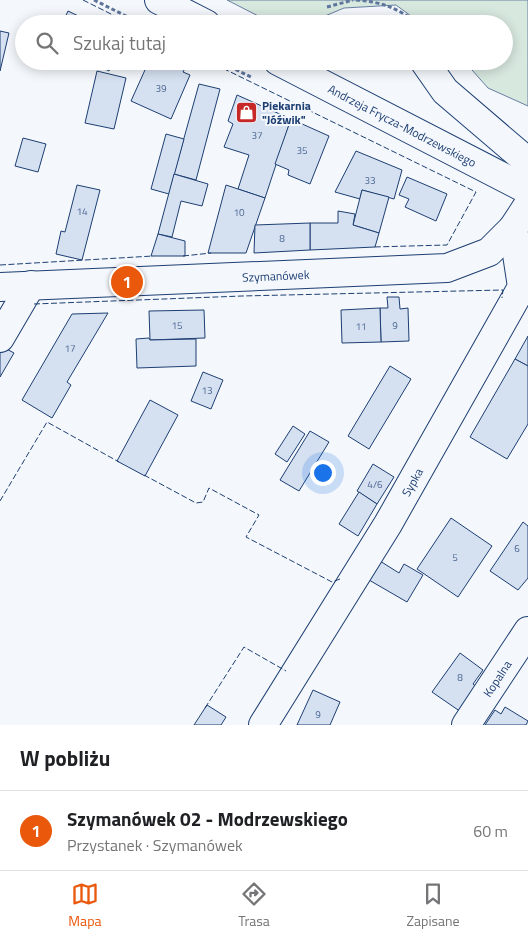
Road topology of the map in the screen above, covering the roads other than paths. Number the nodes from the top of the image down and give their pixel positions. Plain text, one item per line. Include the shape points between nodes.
1 (159, 0) edge
2 (188, 15) edge
3 (302, 70) edge
4 (430, 70) edge
5 (528, 162) edge
6 (528, 190) edge
7 (528, 205) edge
8 (513, 228) junction
9 (31, 285) junction
10 (0, 287) edge
11 (0, 338) edge
12 (528, 631) edge
13 (263, 725) edge
14 (466, 725) edge

1 - 2 street
3 - 6 street, Andrzeja Frycza-Modrzewskiego
4 - 5 street via 445,91
7 - 8 street, Szymanówek
8 - 9 street, Szymanówek via 489,252 447,268
8 - 13 street, Sypka via 522,288 388,524
9 - 10 street, Szymanówek
9 - 11 street
12 - 14 street, Kopalna

